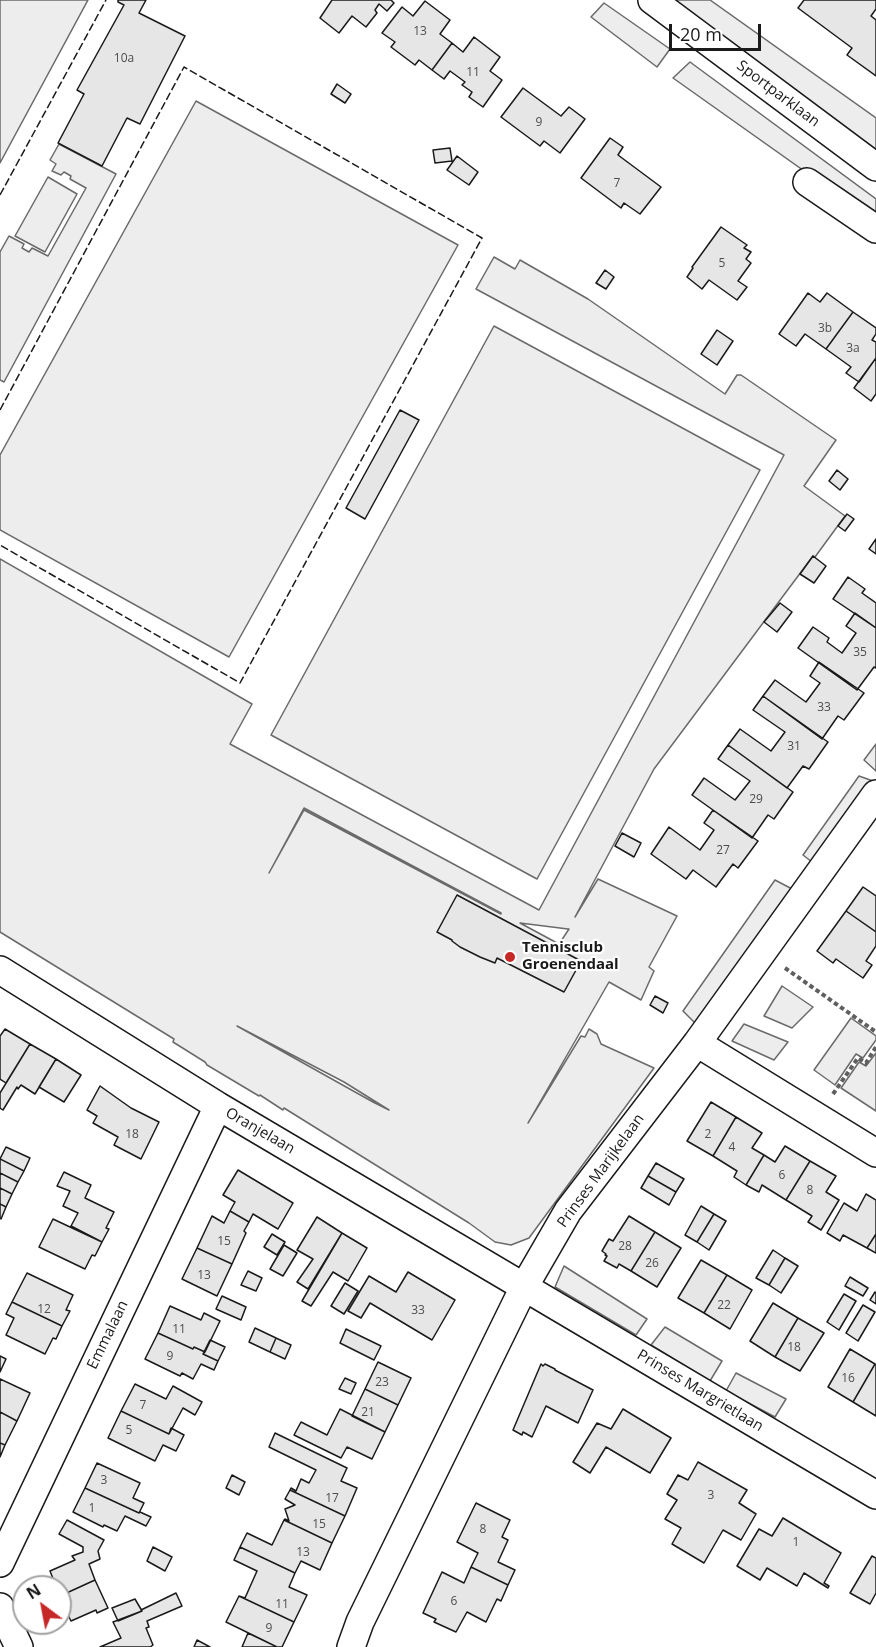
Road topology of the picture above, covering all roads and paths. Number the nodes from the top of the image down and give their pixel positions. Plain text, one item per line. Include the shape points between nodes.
1 (652, 0) edge
2 (876, 167) edge
3 (807, 182) dead end
4 (876, 230) edge
5 (876, 794) edge
6 (762, 952) junction
7 (0, 970) edge
8 (876, 1032) edge
9 (696, 1043) junction
10 (876, 1047) edge
11 (218, 1106) junction
12 (817, 1117) junction
13 (876, 1153) edge
14 (524, 1287) junction
15 (876, 1495) edge
16 (0, 1563) edge
17 (0, 1607) edge
18 (19, 1647) edge
19 (351, 1647) edge

1 - 2 street, Sportparklaan
3 - 4 street
5 - 6 street, Prinses Marijkelaan
6 - 8 path
6 - 9 street, Prinses Marijkelaan
7 - 11 street, Oranjelaan
9 - 12 street
9 - 14 street, Prinses Marijkelaan via 568,1211
10 - 12 path via 866,1063 858,1058
11 - 14 street, Oranjelaan
11 - 16 street, Emmalaan
12 - 13 street
14 - 15 street, Prinses Margrietlaan
14 - 19 street, Prinses Marijkelaan
17 - 18 street

